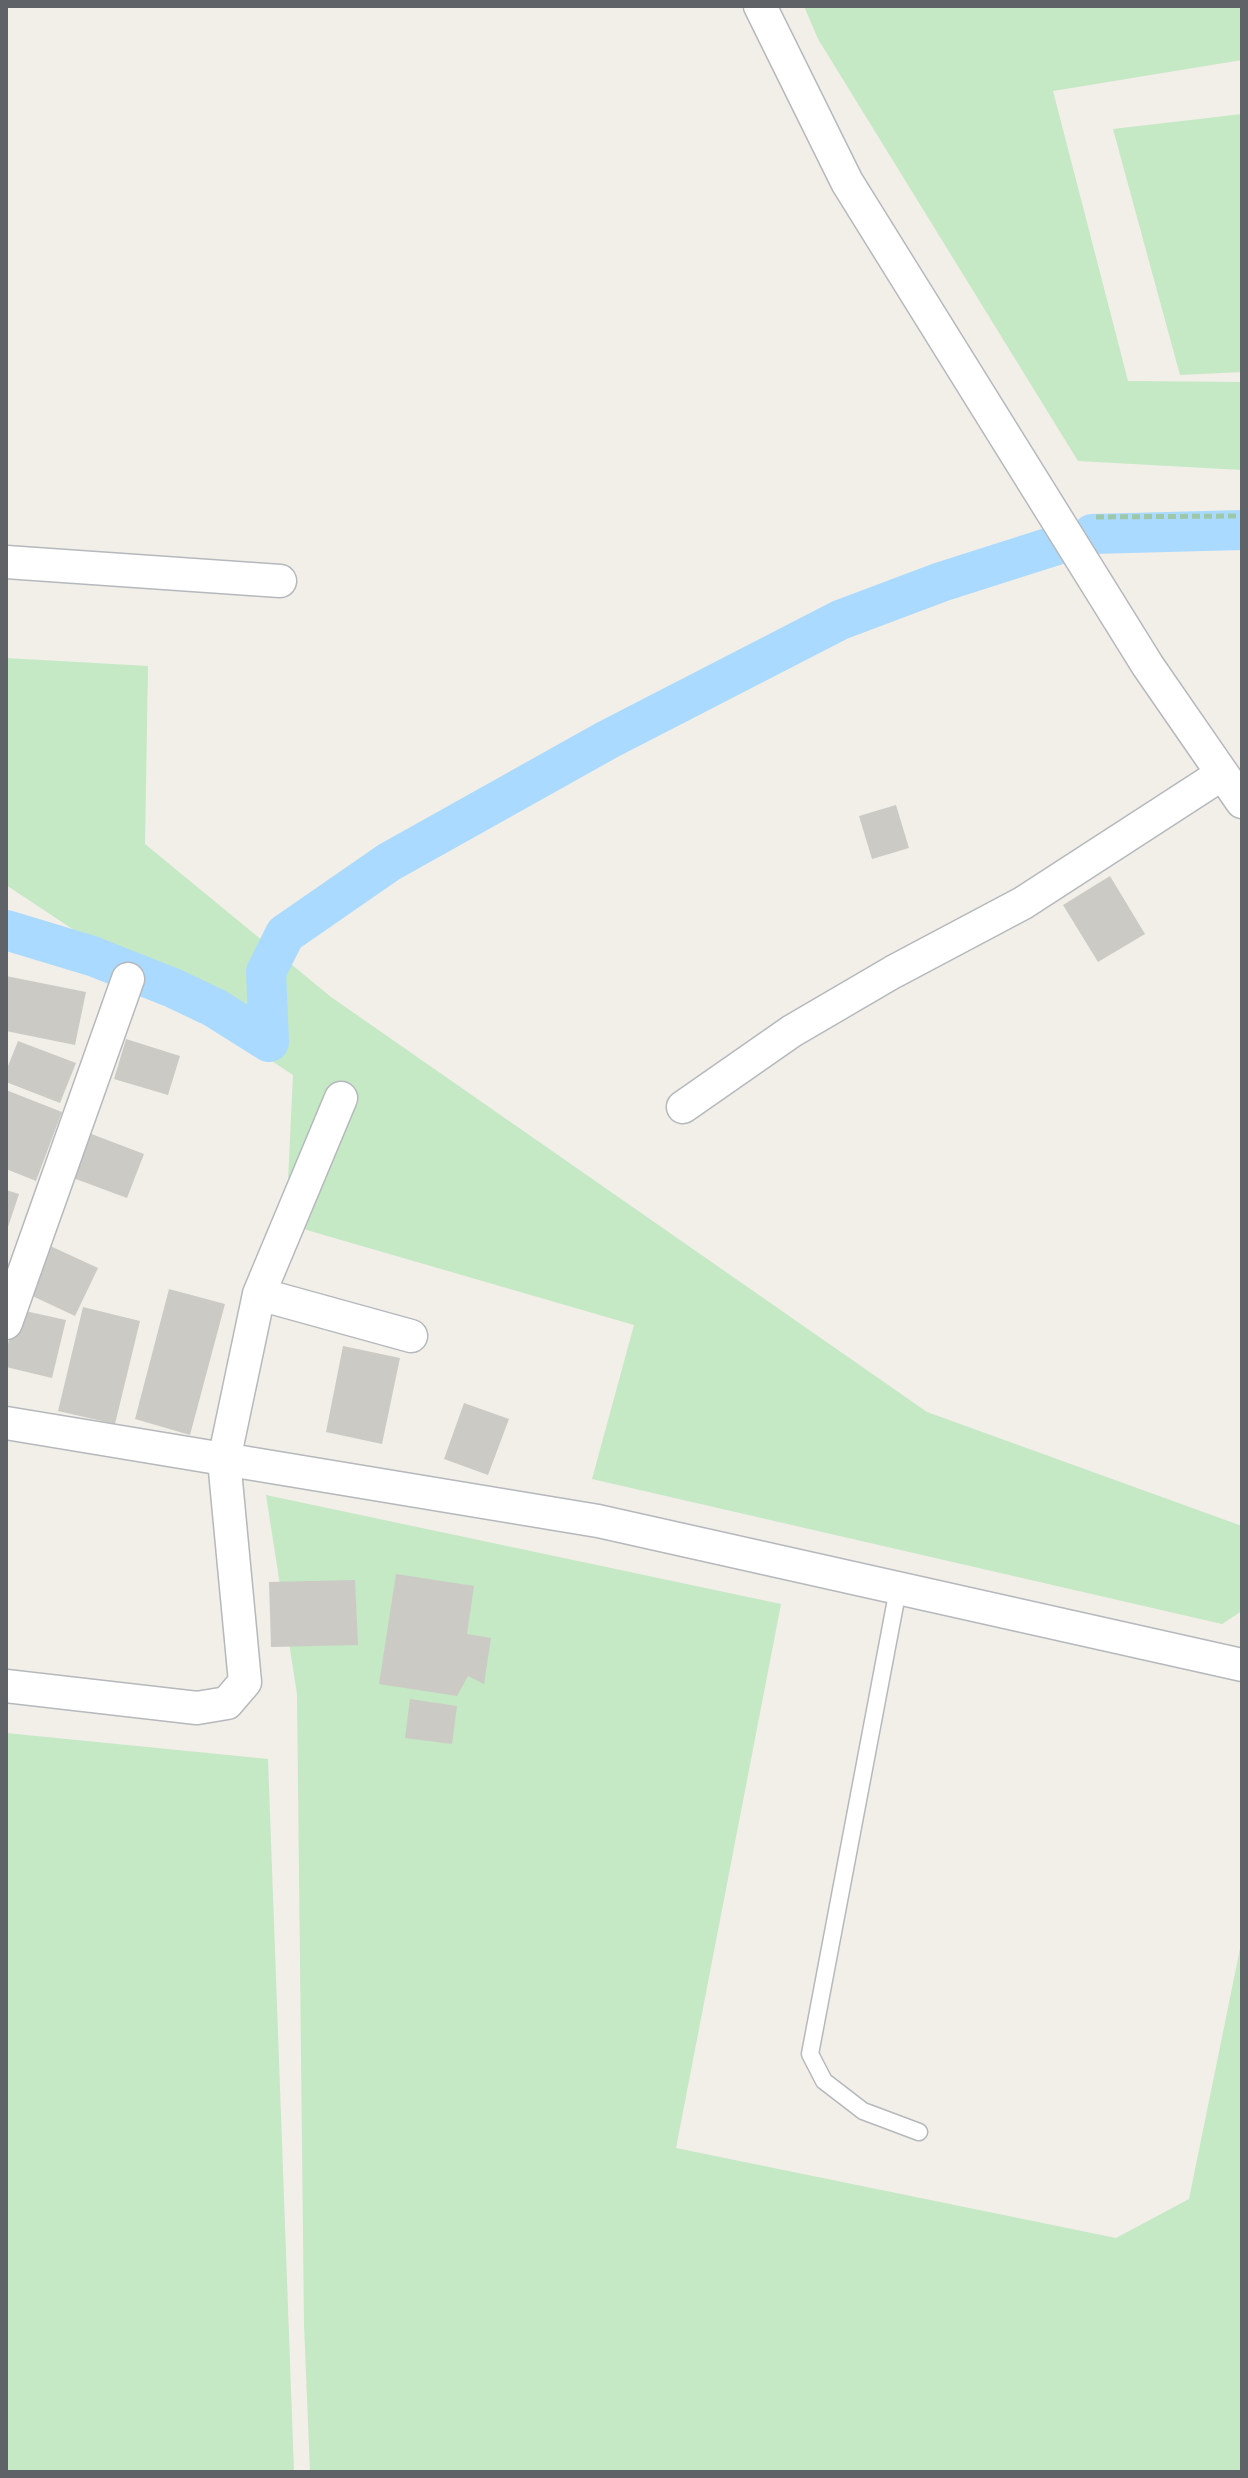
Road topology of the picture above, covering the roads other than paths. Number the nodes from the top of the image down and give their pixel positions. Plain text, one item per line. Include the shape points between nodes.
1 (760, 6) edge
2 (6, 562) edge
3 (280, 581) dead end
4 (1222, 774) junction
5 (1242, 802) edge
6 (128, 979) dead end
7 (341, 1098) dead end
8 (683, 1107) dead end
9 (259, 1294) junction
10 (6, 1323) edge
11 (411, 1336) dead end
12 (6, 1423) edge
13 (224, 1460) junction
14 (898, 1589) junction
15 (1242, 1665) edge
16 (6, 1686) edge
17 (919, 2132) dead end

1 - 4 street via 847,182 1148,666
2 - 3 street
4 - 5 street
4 - 8 street via 1023,903 792,1031
6 - 10 street
7 - 9 street
9 - 11 street
9 - 13 street
12 - 13 street
13 - 14 street via 598,1521
13 - 16 street via 245,1682 227,1703 197,1708
14 - 15 street
14 - 17 lane via 810,2054 824,2081 863,2111

